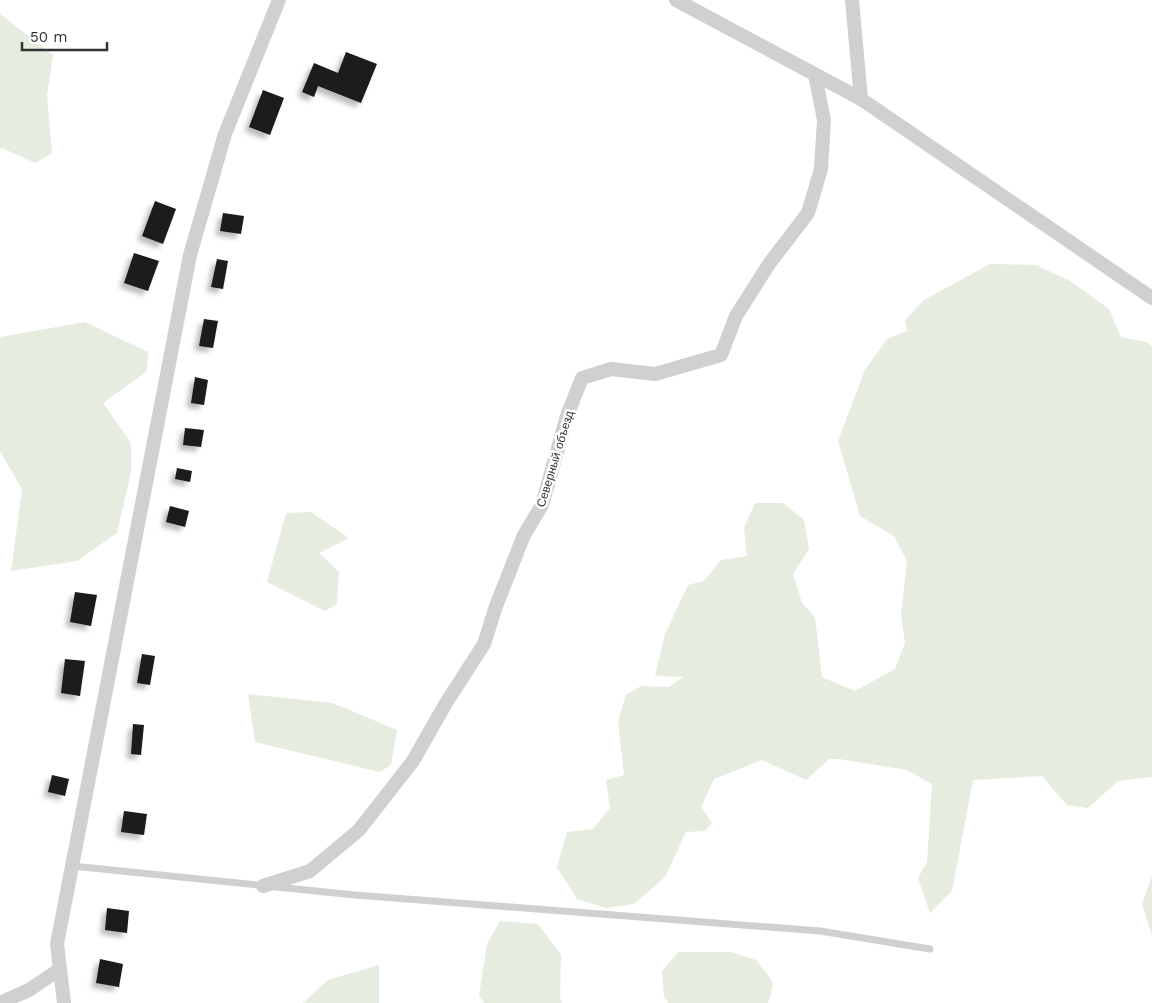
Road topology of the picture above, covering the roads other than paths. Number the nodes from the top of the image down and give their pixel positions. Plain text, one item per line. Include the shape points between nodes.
1 (279, 0) edge
2 (676, 0) edge
3 (852, 0) edge
4 (815, 75) junction
5 (862, 99) junction
6 (1152, 298) edge
7 (72, 866) junction
8 (264, 886) junction
9 (930, 949) dead end
10 (60, 969) junction
11 (0, 1003) edge
12 (64, 1003) edge

1 - 7 street via 224,134 190,255
2 - 4 street
3 - 5 street
4 - 5 street
4 - 8 street, Северный объезд via 824,120 821,169 808,213 769,264 736,316 721,355 655,374 611,370 582,378 567,416 542,505 524,535 484,644 414,761 359,830 310,871
5 - 6 street
7 - 8 lane
7 - 10 street via 57,944
8 - 9 lane via 820,930
10 - 11 street via 29,990
10 - 12 street

